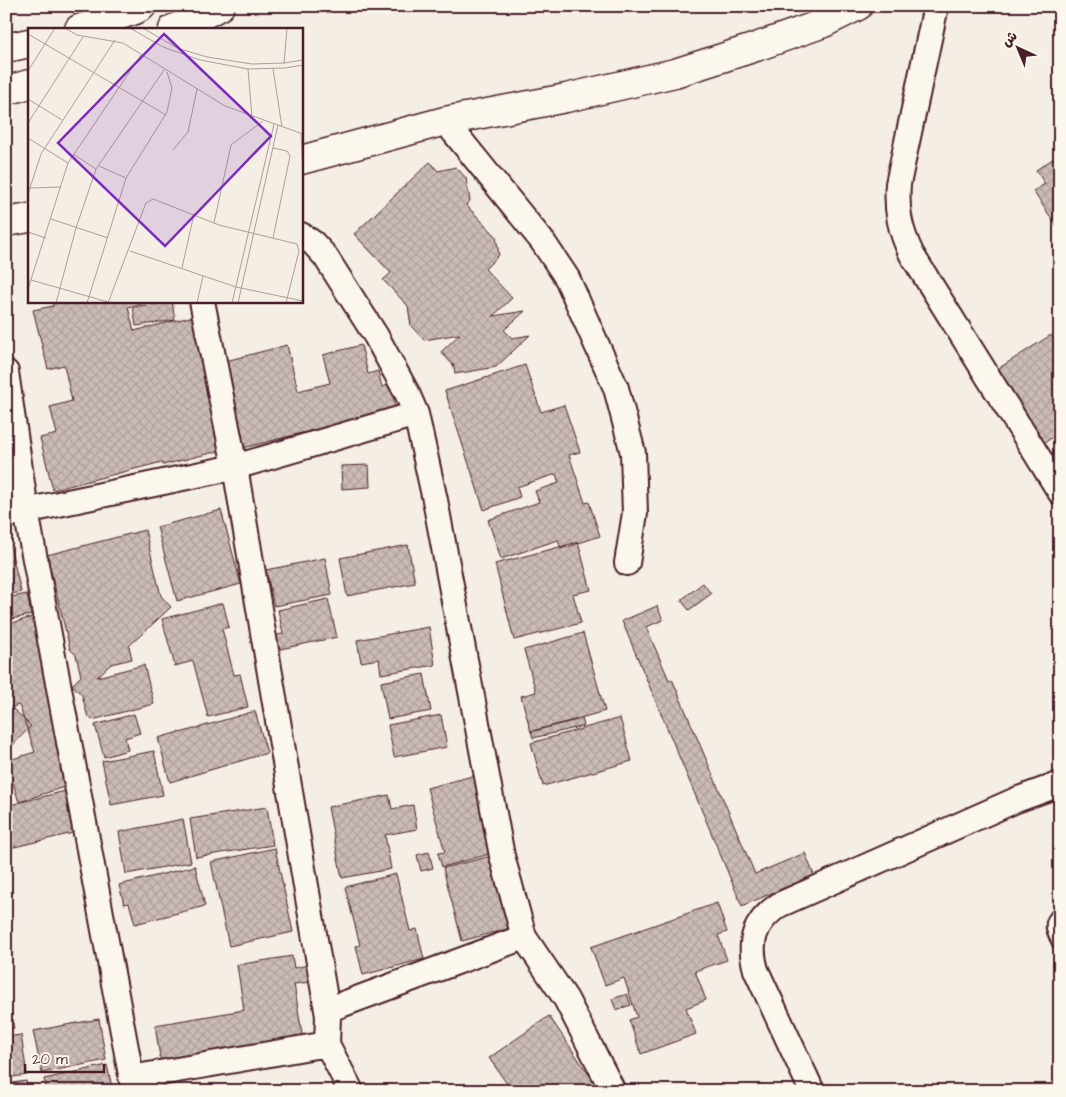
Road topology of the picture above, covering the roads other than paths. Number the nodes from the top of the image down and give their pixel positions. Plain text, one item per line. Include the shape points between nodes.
1 (142, 6) edge
2 (220, 6) edge
3 (858, 6) edge
4 (936, 6) edge
5 (82, 28) edge
6 (175, 28) edge
7 (28, 43) edge
8 (6, 48) edge
9 (28, 84) edge
10 (6, 91) edge
11 (445, 121) junction
12 (302, 160) edge
13 (28, 218) edge
14 (6, 222) edge
15 (302, 235) edge
16 (202, 302) edge
17 (6, 372) edge
18 (416, 414) junction
19 (235, 467) junction
20 (1060, 492) edge
21 (16, 513) edge
22 (627, 563) dead end
23 (1059, 786) edge
24 (1060, 913) edge
25 (524, 937) junction
26 (1060, 945) edge
27 (327, 1010) junction
28 (327, 1044) junction
29 (133, 1085) edge
30 (351, 1091) edge
31 (613, 1091) edge
32 (812, 1091) edge

1 - 5 street
2 - 6 street
3 - 11 street via 824,23 676,73
4 - 20 street via 898,184 900,228 912,255
7 - 8 street
9 - 10 street
11 - 12 street
11 - 22 street via 543,242 567,278 616,388 632,453 635,513
13 - 14 street
15 - 18 street via 325,256 371,328
16 - 19 street
17 - 21 street
18 - 19 street
18 - 25 street via 502,856
19 - 21 street
19 - 27 street
21 - 29 street
23 - 32 street via 1016,800 778,905 761,921 752,944 752,958
24 - 26 lane via 1052,925
25 - 27 street
25 - 31 street via 566,999
27 - 28 street
28 - 29 street
28 - 30 street

